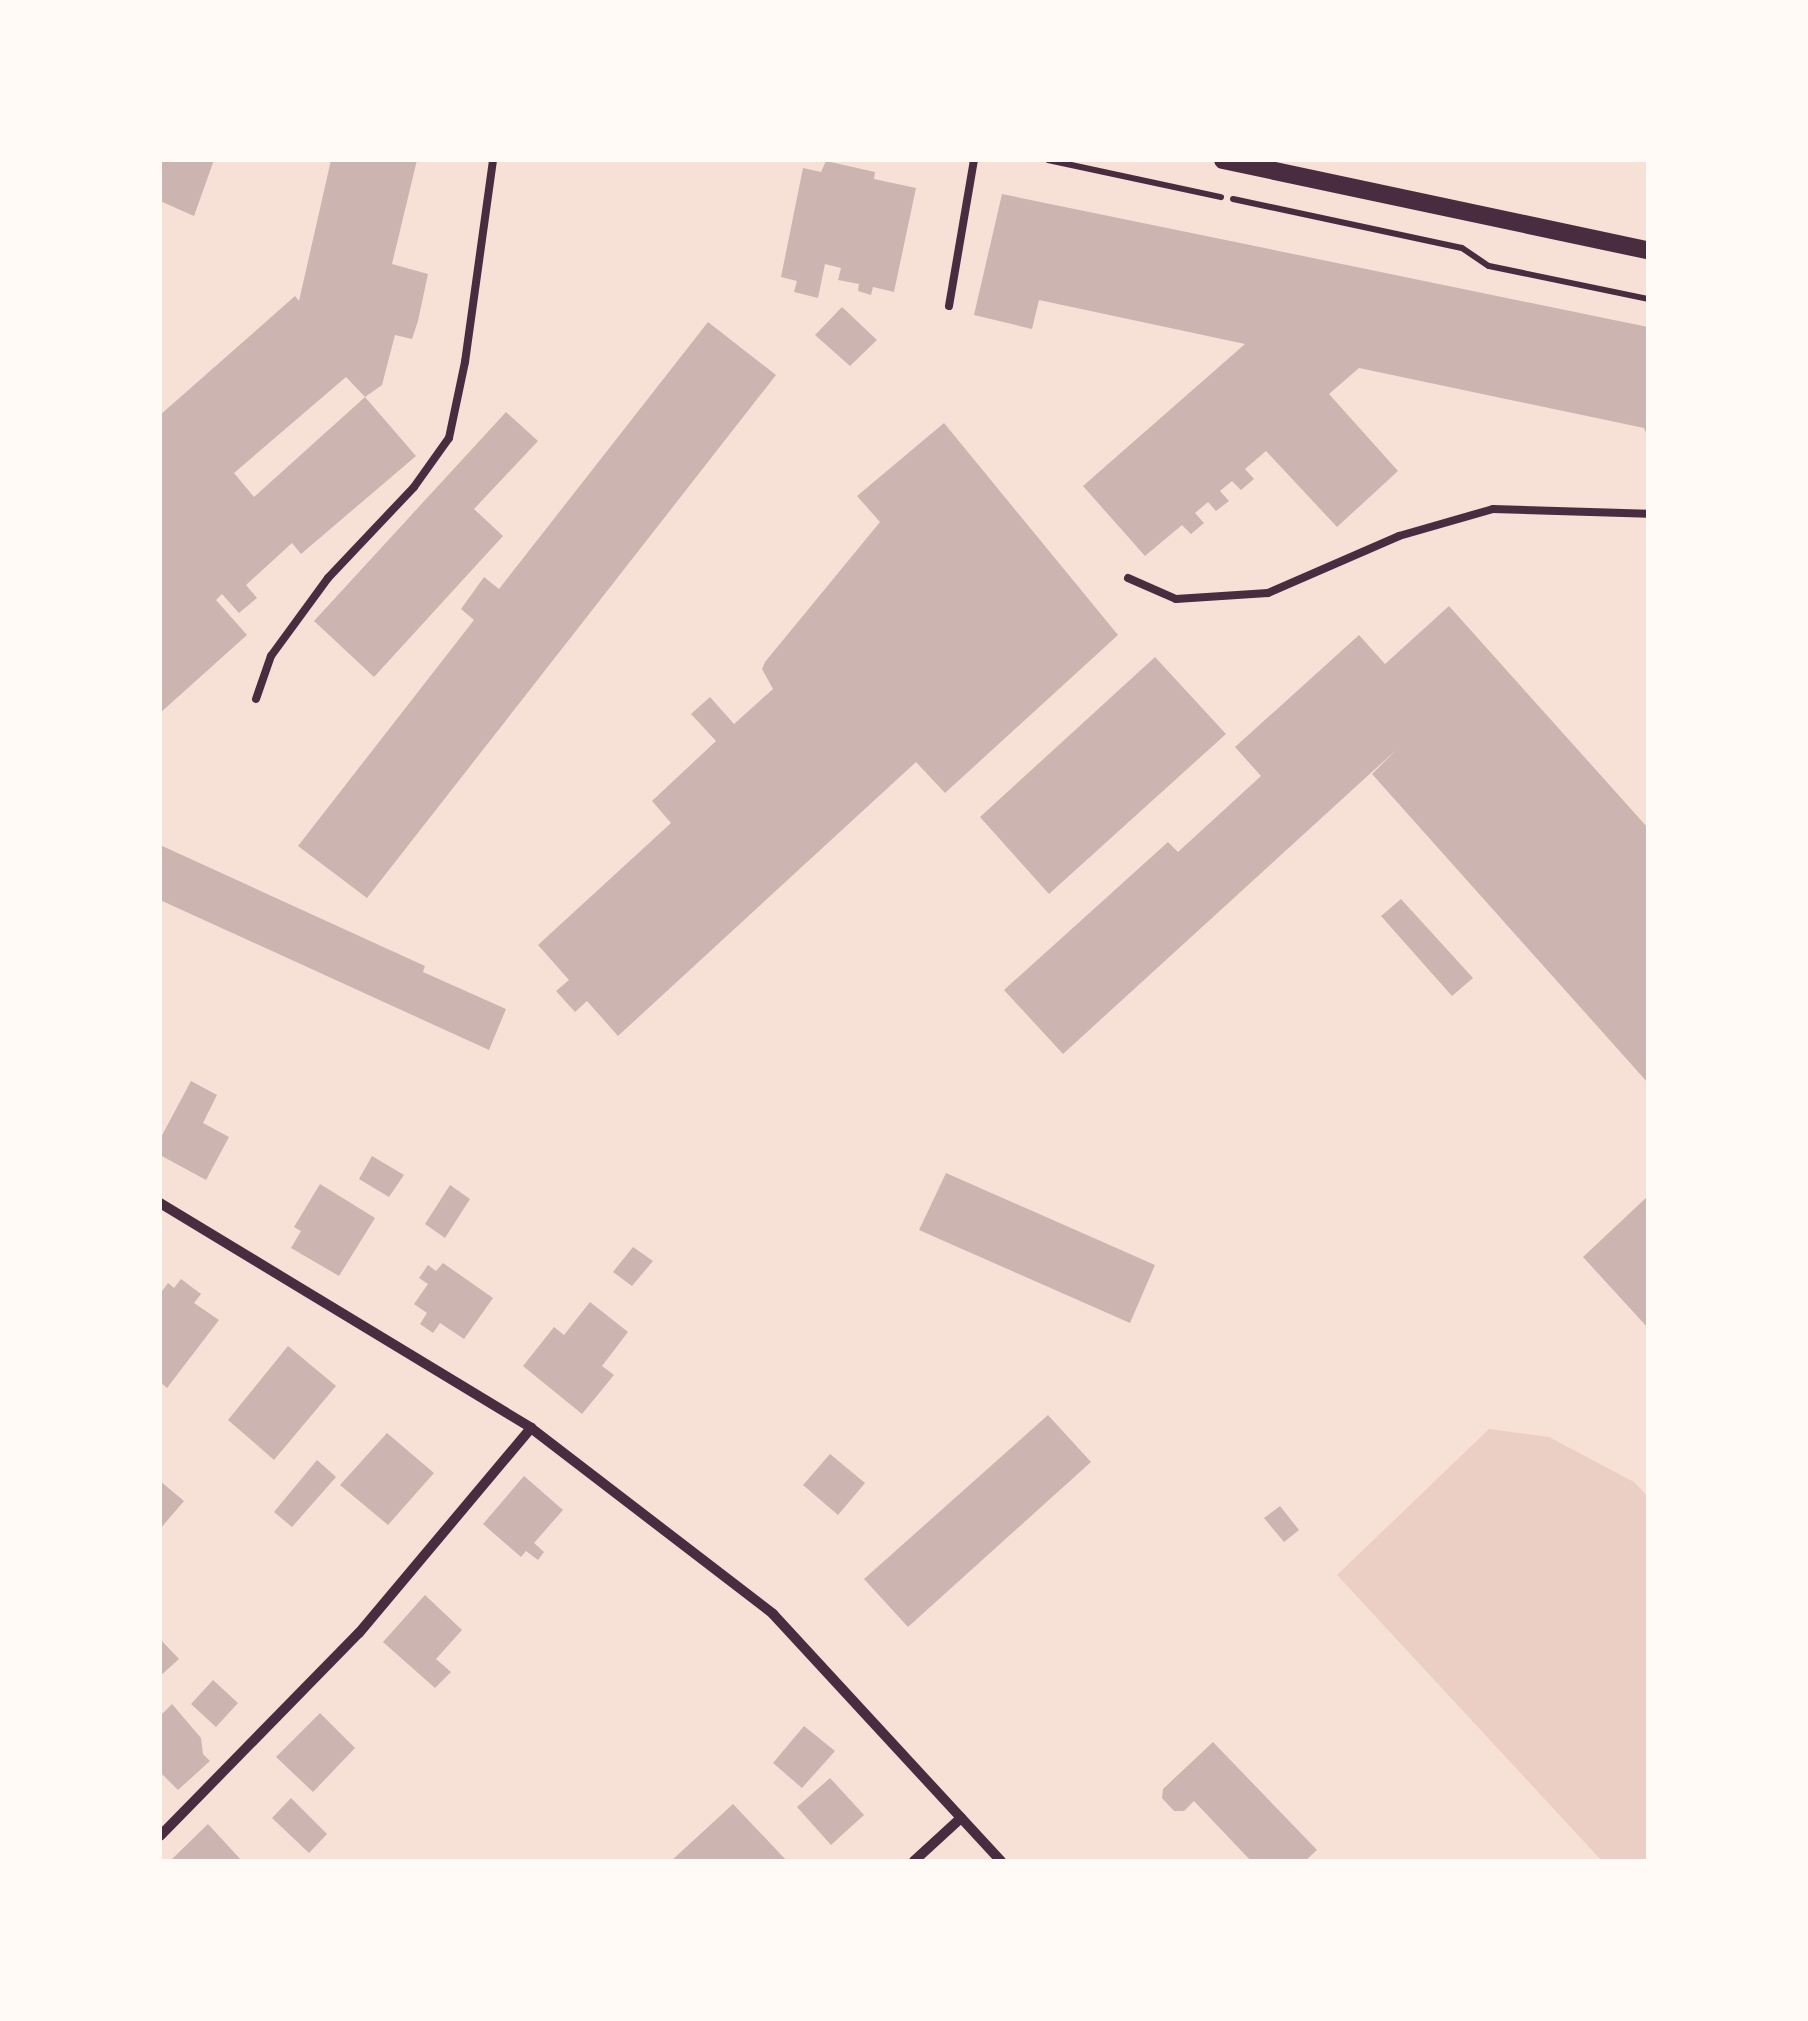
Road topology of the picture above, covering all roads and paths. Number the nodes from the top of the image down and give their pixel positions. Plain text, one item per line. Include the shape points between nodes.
1 (493, 160) edge
2 (974, 160) edge
3 (1048, 160) edge
4 (1222, 160) edge
5 (1648, 250) edge
6 (1648, 299) edge
7 (949, 306) dead end
8 (1648, 514) edge
9 (1128, 578) dead end
10 (256, 699) dead end
11 (160, 1203) edge
12 (531, 1428) junction
13 (961, 1818) junction
14 (160, 1836) edge
15 (914, 1861) edge
16 (1001, 1861) edge

1 - 10 lane via 450,438 414,487 328,578 271,656
2 - 7 lane
3 - 6 path via 1462,248 1489,266
4 - 5 street
8 - 9 lane via 1494,509 1398,536 1268,593 1176,599
11 - 12 street
12 - 13 street via 774,1614
12 - 14 street via 358,1633
13 - 15 street
13 - 16 street

